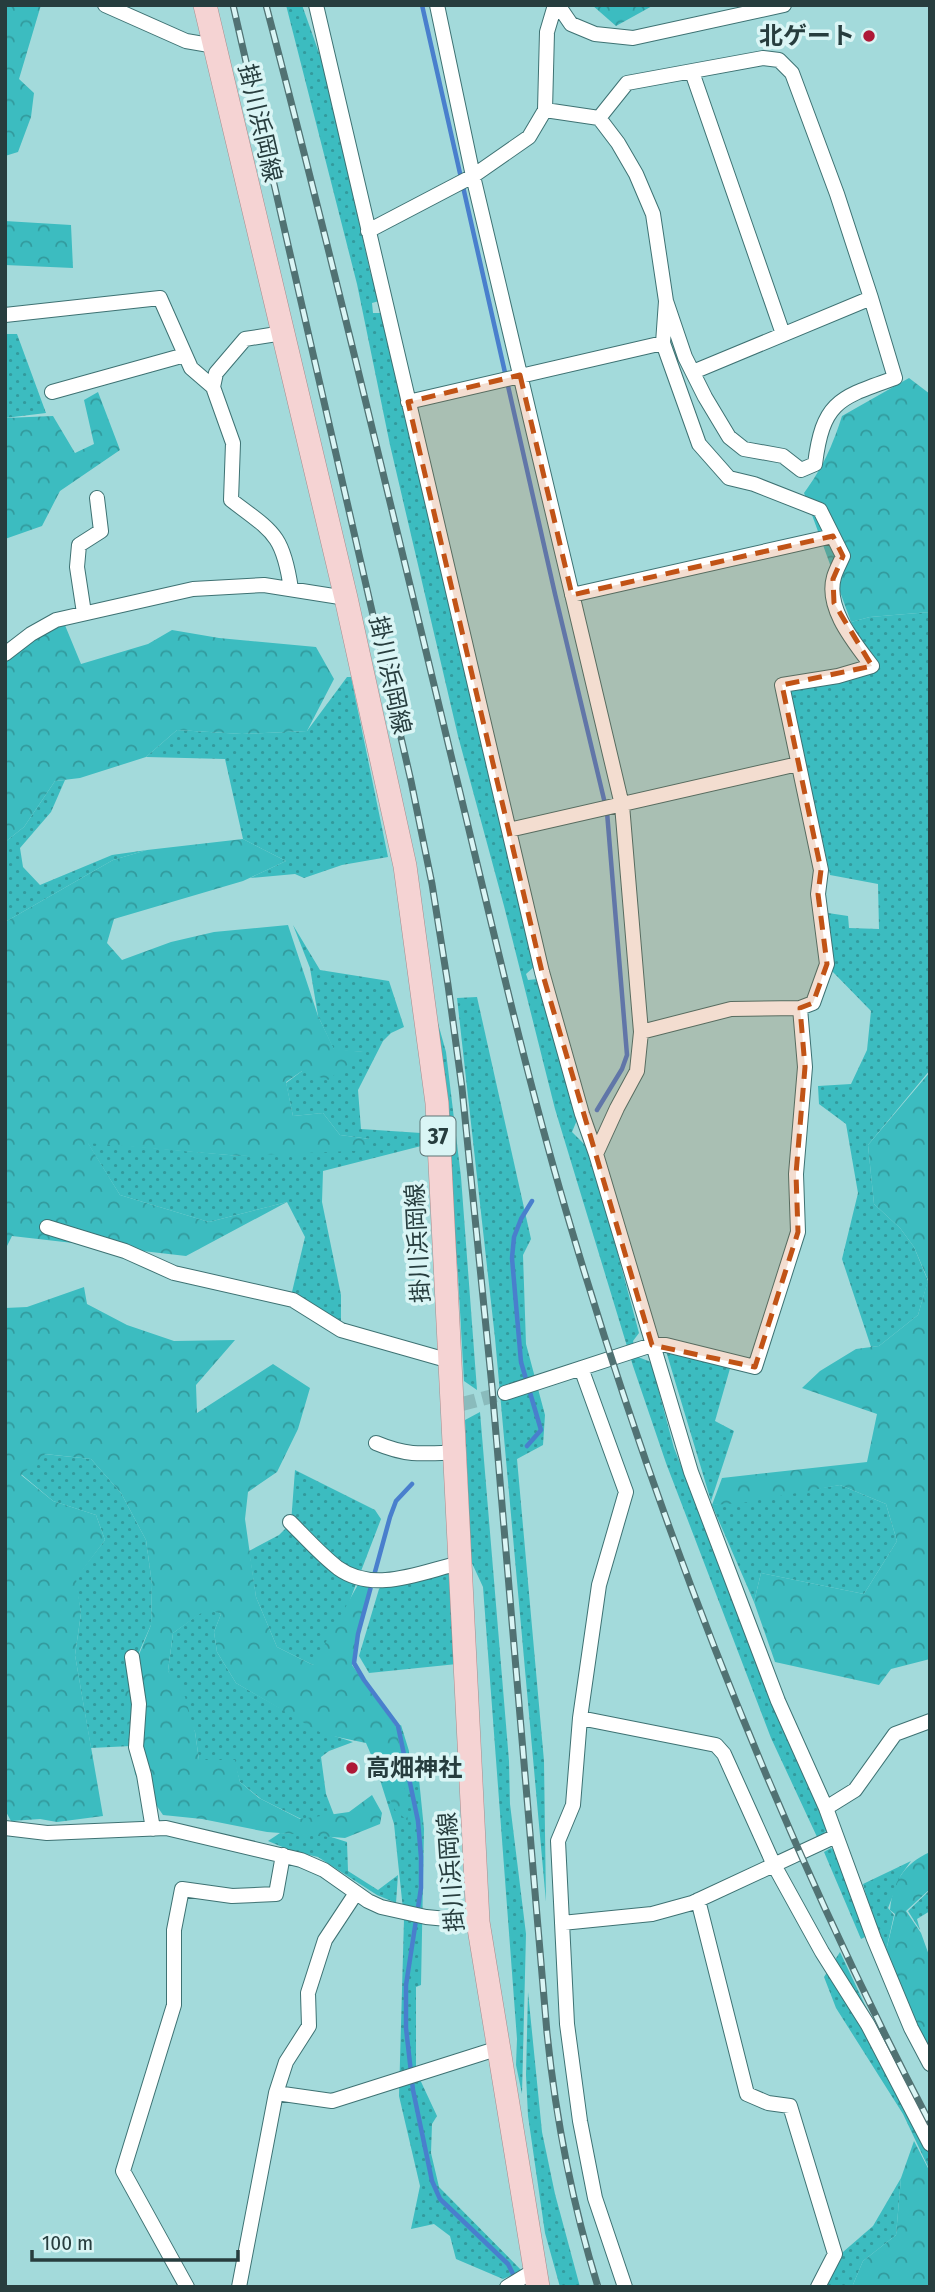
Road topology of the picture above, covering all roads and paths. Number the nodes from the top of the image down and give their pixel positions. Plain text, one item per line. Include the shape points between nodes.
1 (105, 5) edge
2 (205, 5) edge
3 (316, 5) edge
4 (437, 5) edge
5 (556, 5) edge
6 (784, 5) edge
7 (215, 46) junction
8 (692, 72) junction
9 (545, 110) junction
10 (599, 118) junction
11 (473, 176) junction
12 (368, 231) junction
13 (871, 298) junction
14 (666, 301) junction
15 (5, 315) edge
16 (283, 333) junction
17 (783, 334) junction
18 (663, 342) junction
19 (185, 355) junction
20 (693, 372) junction
21 (520, 375) junction
22 (213, 387) junction
23 (52, 392) dead end
24 (408, 401) junction
25 (97, 498) dead end
26 (833, 536) junction
27 (291, 589) junction
28 (572, 595) junction
29 (346, 598) junction
30 (84, 614) junction
31 (5, 654) edge
32 (798, 764) junction
33 (622, 805) junction
34 (509, 830) junction
35 (800, 1009) junction
36 (640, 1032) junction
37 (593, 1147) junction
38 (47, 1227) dead end
39 (652, 1345) junction
40 (450, 1361) junction
41 (581, 1368) junction
42 (512, 1391) tunnel mouth
43 (376, 1443) dead end
44 (455, 1452) junction
45 (290, 1522) dead end
46 (460, 1563) junction
47 (132, 1657) dead end
48 (580, 1718) junction
49 (930, 1721) edge
50 (826, 1808) junction
51 (5, 1828) edge
52 (153, 1829) junction
53 (836, 1836) junction
54 (283, 1855) junction
55 (774, 1865) junction
56 (356, 1893) junction
57 (698, 1900) junction
58 (478, 1922) junction
59 (562, 1923) junction
60 (499, 2048) junction
61 (930, 2064) edge
62 (276, 2093) junction
63 (930, 2144) edge
64 (533, 2277) edge
65 (509, 2286) edge
66 (187, 2287) edge
67 (239, 2287) edge
68 (625, 2287) edge
69 (818, 2287) edge

1 - 7 street via 186,41
2 - 7 main road, 掛川浜岡線 / 37
3 - 12 street
4 - 11 street
5 - 6 street via 571,24 595,34 633,38
5 - 9 street via 547,32
7 - 16 main road, 掛川浜岡線 / 37
8 - 10 street via 627,83
8 - 13 street via 763,58 779,60 792,73
8 - 17 street
9 - 10 street
9 - 11 street via 529,137
10 - 14 street via 636,174 653,214
11 - 12 street
11 - 21 street
12 - 24 street
13 - 17 street
13 - 20 street via 895,378 851,394 830,410 814,464 801,470 783,456 744,449 729,437
14 - 18 street
14 - 20 street
15 - 19 street via 160,299
16 - 22 street via 245,339 216,373
16 - 29 main road, 掛川浜岡線 / 37
17 - 20 street
18 - 21 street
18 - 26 street via 699,444 729,478 820,510
19 - 22 street via 191,368
19 - 23 street
21 - 24 street
21 - 28 street
22 - 27 street via 233,443 231,500 273,532 286,557
24 - 34 street
25 - 30 street via 101,531 79,545 77,567
26 - 28 street
26 - 32 street via 843,556 833,579 834,603 850,637 872,666 782,684
27 - 29 street
27 - 30 street via 264,585 193,589
28 - 33 street
29 - 40 main road, 掛川浜岡線 / 37 via 405,866 437,1103
30 - 31 street via 56,620
32 - 33 street
32 - 35 street via 821,870 818,894 827,964 813,1003
33 - 34 street
33 - 36 street
34 - 37 street via 542,972
35 - 36 street via 731,1009
35 - 39 street via 805,1066 796,1174 799,1232 755,1367
36 - 37 street via 637,1071
37 - 39 street
38 - 40 street via 125,1251 174,1273 293,1300 341,1330
39 - 41 street
39 - 50 street via 691,1472 778,1701
40 - 44 main road, 掛川浜岡線 / 37 via 457,1406
41 - 42 street
41 - 48 street via 626,1492 598,1586
43 - 44 street via 415,1454
44 - 46 main road, 掛川浜岡線 / 37
45 - 46 street via 355,1577 373,1580
46 - 58 main road, 掛川浜岡線 / 37
47 - 52 street via 139,1704 136,1747
48 - 55 street via 716,1745
48 - 59 street via 573,1805 558,1841
49 - 50 street via 895,1734 855,1790
50 - 53 street
51 - 52 street via 47,1833
52 - 54 street via 166,1828
53 - 55 street
53 - 61 street via 874,1940
54 - 56 street via 324,1870
54 - 66 street via 276,1894 232,1896 182,1889 174,1930 174,2005 123,2171
55 - 57 street
55 - 63 street via 868,2025
56 - 58 street via 381,1907
56 - 62 street via 325,1940 308,1993 309,2026 286,2062
57 - 59 street via 652,1914
57 - 69 street via 747,2094 790,2106 835,2254
58 - 60 main road, 掛川浜岡線 / 37
59 - 68 street via 567,2024 580,2121 595,2198
60 - 62 street via 332,2101
60 - 64 main road, 掛川浜岡線 / 37
62 - 67 street
64 - 65 street

